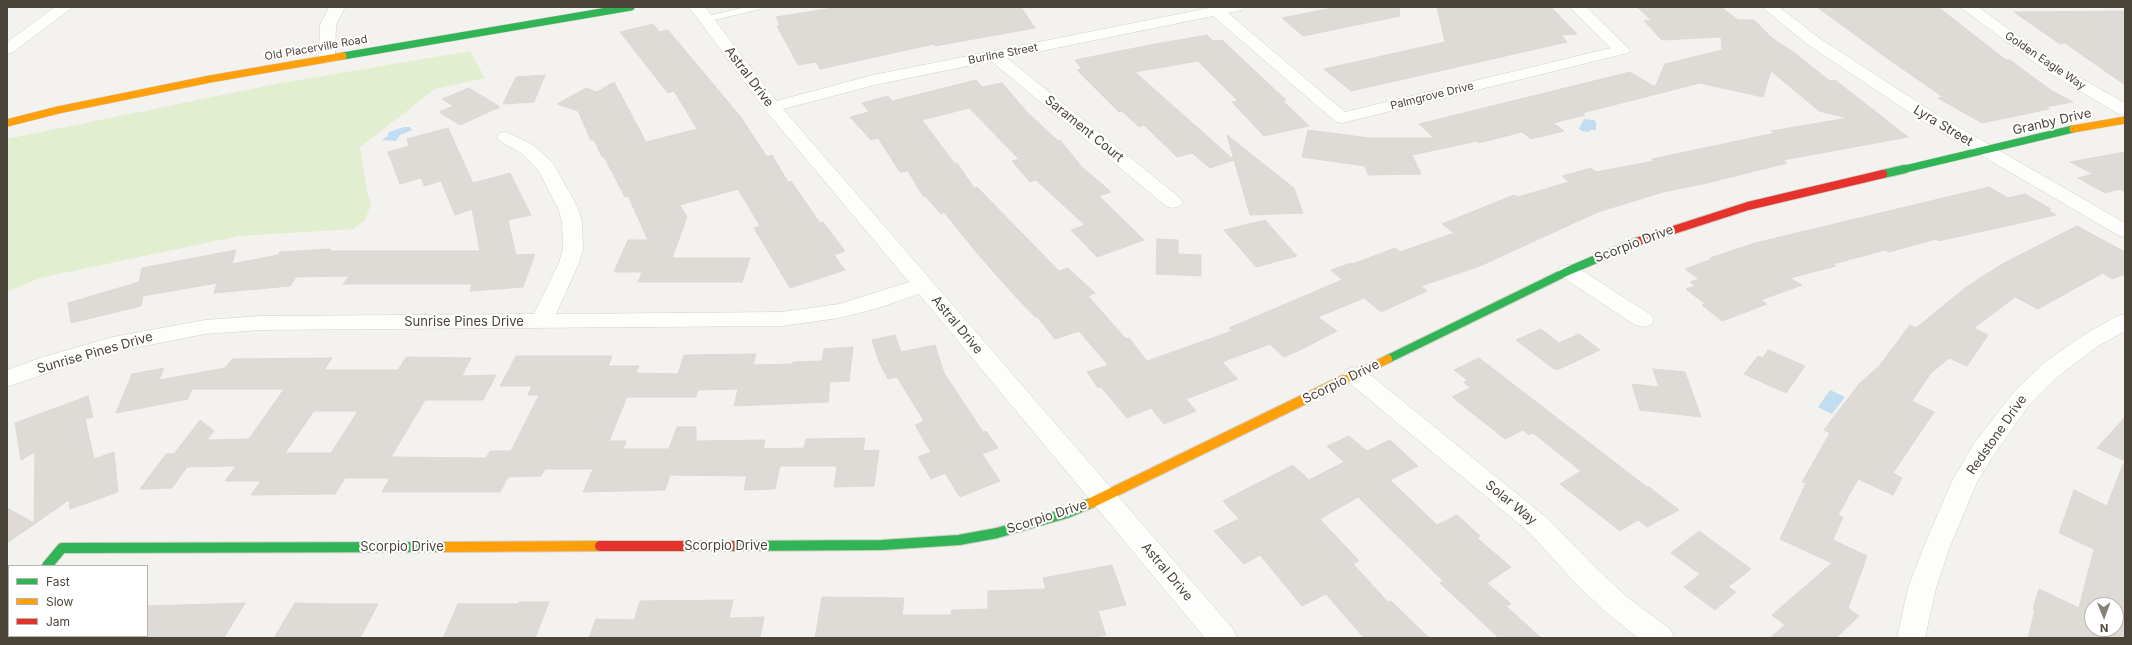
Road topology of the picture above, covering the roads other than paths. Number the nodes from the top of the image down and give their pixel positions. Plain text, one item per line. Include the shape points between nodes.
1 (65, 7) edge
2 (337, 7) edge
3 (631, 7) edge
4 (758, 7) edge
5 (1237, 7) edge
6 (1577, 7) edge
7 (1770, 7) edge
8 (1968, 7) edge
9 (1216, 11) junction
10 (702, 13) edge
11 (7, 48) edge
12 (995, 56) junction
13 (327, 58) junction
14 (772, 108) junction
15 (2125, 110) edge
16 (2125, 120) edge
17 (7, 123) edge
18 (506, 137) dead end
19 (1985, 151) junction
20 (1173, 202) dead end
21 (2125, 231) edge
22 (1568, 271) junction
23 (923, 285) junction
24 (1643, 320) dead end
25 (2125, 321) edge
26 (541, 322) junction
27 (1355, 375) junction
28 (7, 379) edge
29 (1104, 498) junction
30 (48, 565) edge
31 (1223, 638) edge
32 (1660, 638) edge
33 (1911, 638) edge

1 - 11 street
2 - 13 street via 328,25
3 - 13 street, Old Placerville Road
4 - 10 lane
5 - 9 street, Burline Street
6 - 9 street, Palmgrove Drive via 1622,50 1342,118
7 - 19 street, Lyra Street via 1875,83
8 - 15 street, Golden Eagle Way via 2055,70
9 - 12 street, Burline Street
10 - 14 street, Astral Drive
12 - 14 street, Burline Street via 851,85
12 - 20 street, Sarament Court
13 - 17 street, Old Placerville Road via 58,110
14 - 23 street, Astral Drive
16 - 19 street, Granby Drive via 2073,129
18 - 26 street via 527,149 546,167 568,208 572,222 573,249 569,264
19 - 21 street, Lyra Street
19 - 22 street, Scorpio Drive via 1717,214 1627,245
22 - 24 street
22 - 27 street, Scorpio Drive
23 - 26 street, Sunrise Pines Drive via 839,311 781,319
23 - 29 street, Astral Drive
25 - 33 street, Redstone Drive via 2090,341 2053,368 2020,399 1982,452 1965,481 1936,549 1922,588
26 - 28 street, Sunrise Pines Drive via 261,323 205,328 113,345
27 - 29 street, Scorpio Drive
27 - 32 street, Solar Way via 1539,526 1617,605
29 - 30 street, Scorpio Drive via 1067,513 997,533 921,544 62,548
29 - 31 street, Astral Drive

